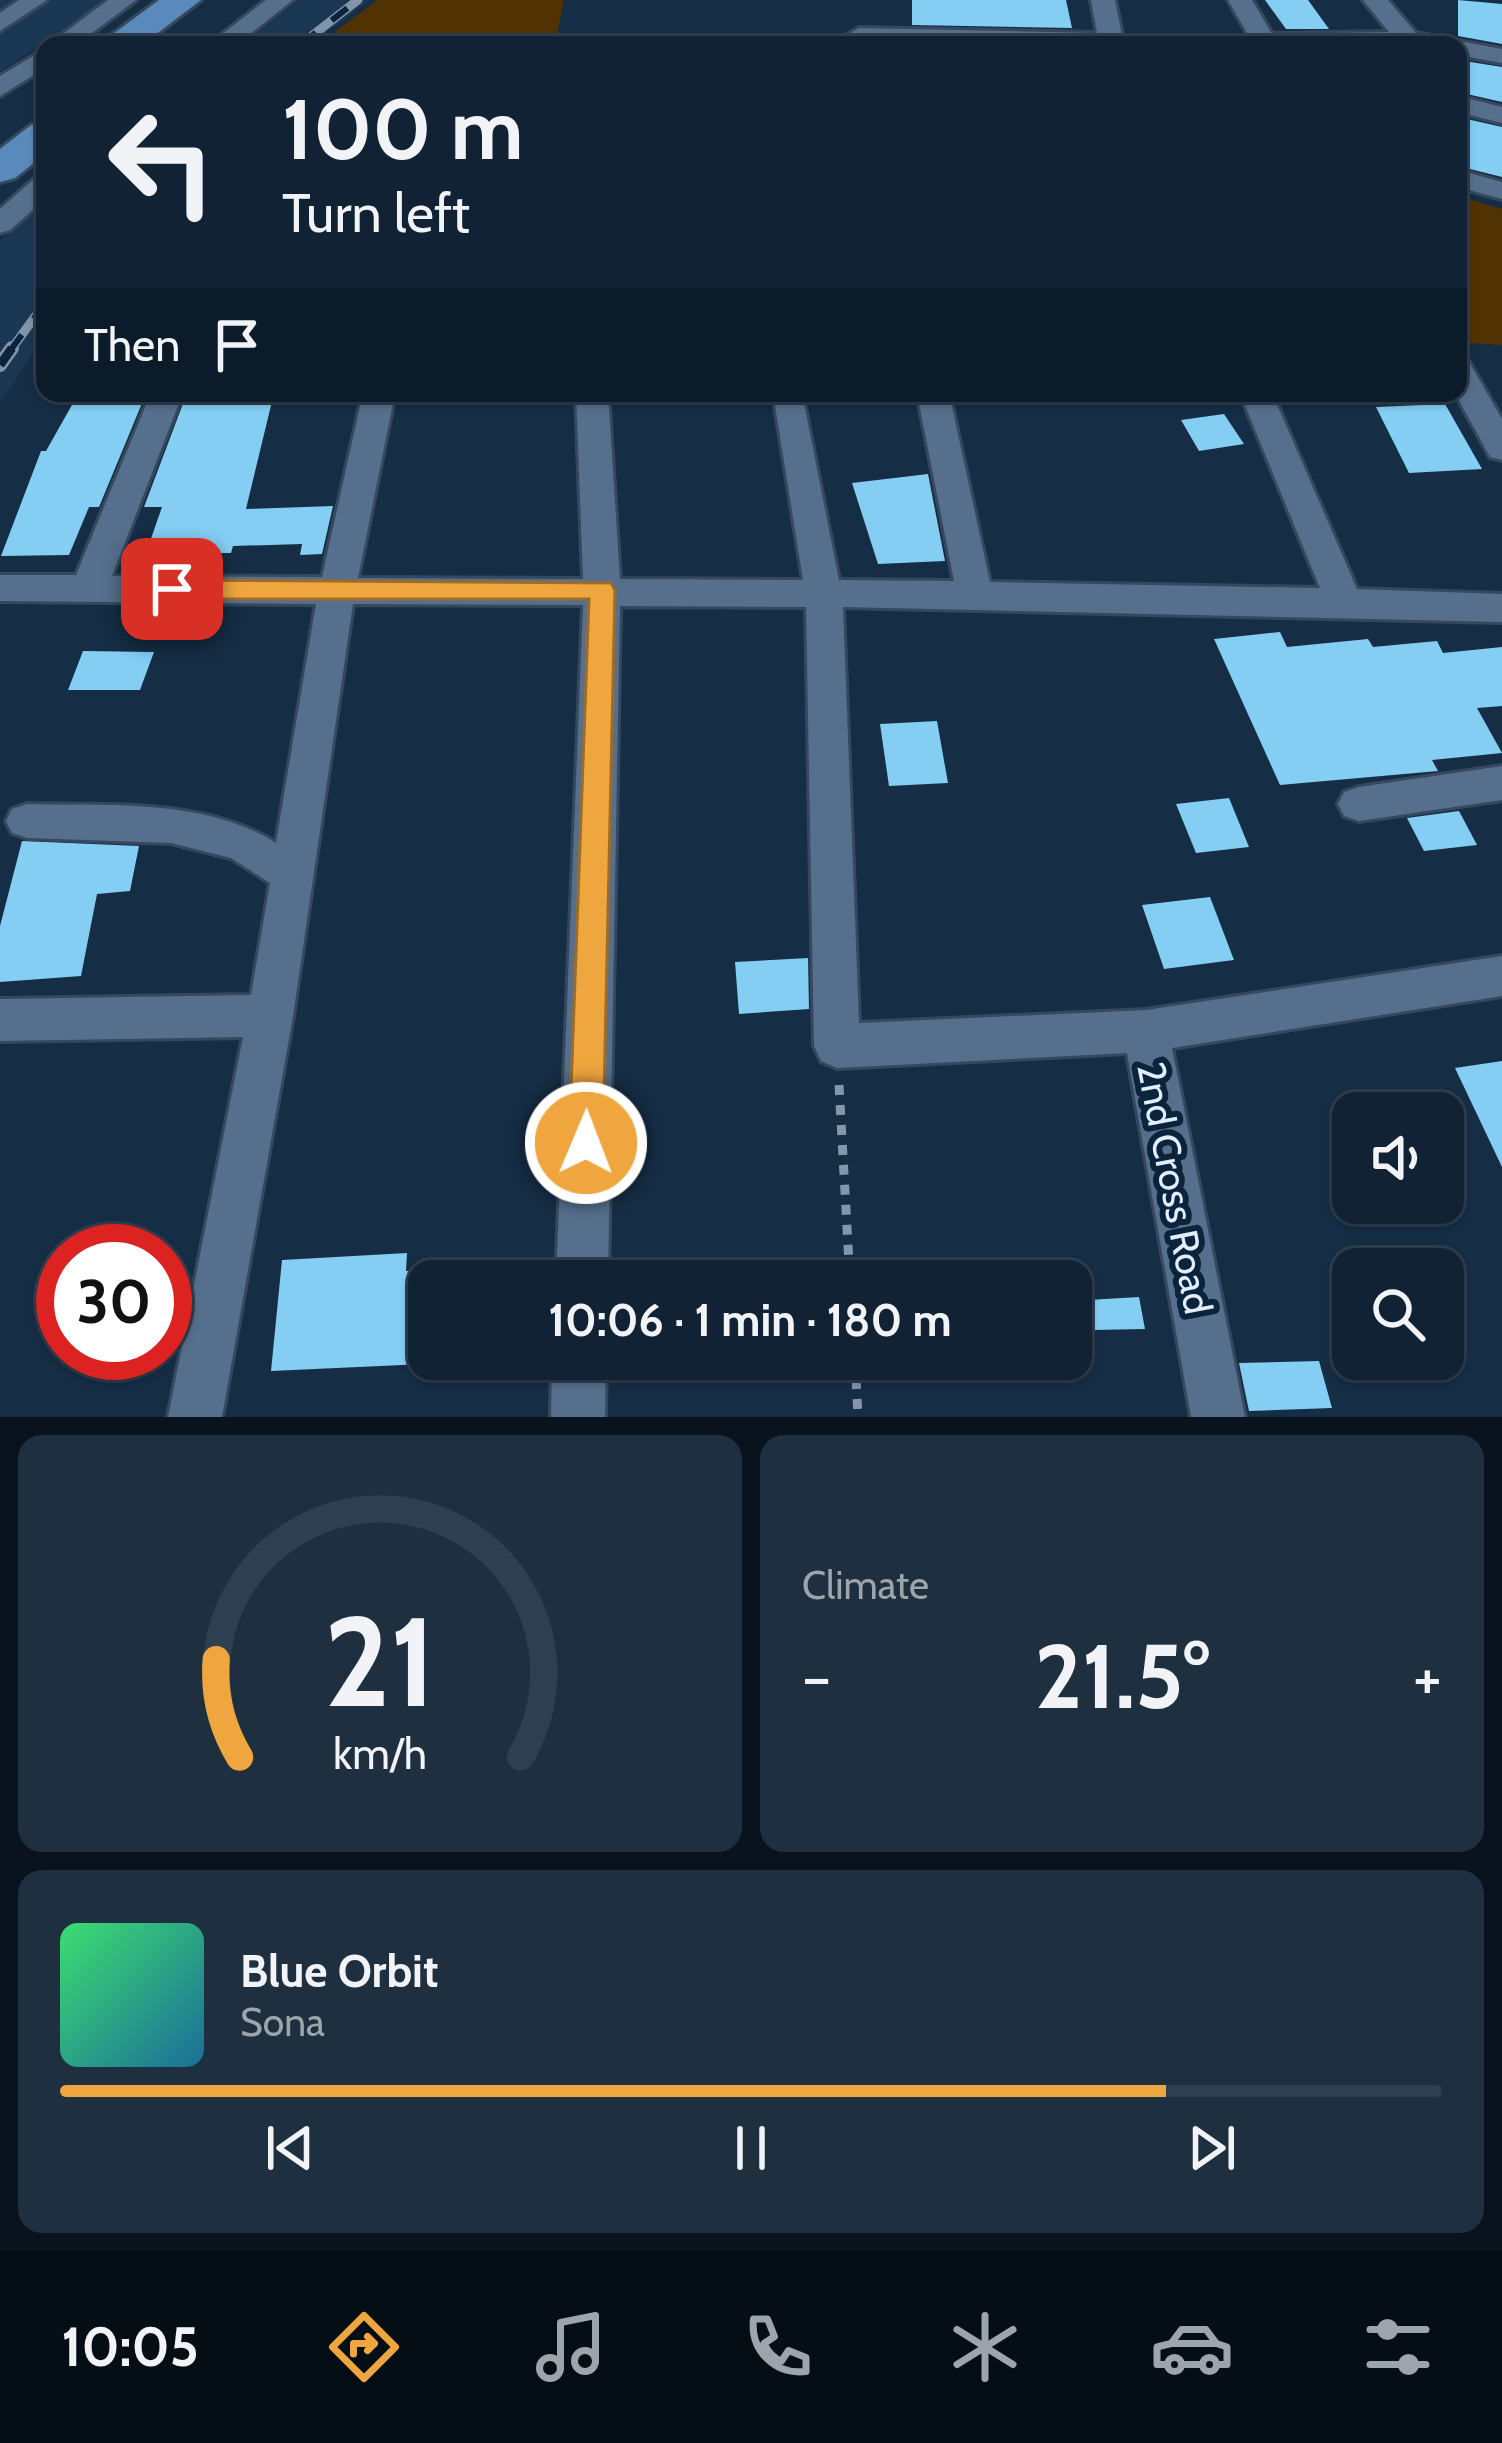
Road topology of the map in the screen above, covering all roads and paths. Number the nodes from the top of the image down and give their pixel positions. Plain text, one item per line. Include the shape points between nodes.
1 (35, 0) edge
2 (124, 0) edge
3 (183, 0) edge
4 (234, 0) edge
5 (281, 0) edge
6 (1103, 0) edge
7 (1240, 0) edge
8 (1375, 0) edge
9 (0, 24) edge
10 (859, 32) edge
11 (73, 36) edge
12 (131, 36) edge
13 (183, 36) edge
14 (232, 36) edge
15 (951, 36) edge
16 (1110, 36) edge
17 (1261, 36) edge
18 (1406, 36) edge
19 (1467, 50) edge
20 (1502, 56) edge
21 (36, 62) edge
22 (0, 88) edge
23 (36, 101) edge
24 (1467, 106) edge
25 (1502, 116) edge
26 (0, 127) edge
27 (36, 141) edge
28 (0, 169) edge
29 (1467, 181) edge
30 (1502, 191) edge
31 (36, 192) edge
32 (0, 224) edge
33 (1467, 385) edge
34 (163, 402) edge
35 (377, 402) edge
36 (592, 402) edge
37 (791, 402) edge
38 (935, 402) edge
39 (1260, 402) edge
40 (1502, 449) edge
41 (0, 588) edge
42 (89, 589) junction
43 (338, 590) junction
44 (602, 590) junction
45 (974, 592) junction
46 (824, 596) junction
47 (1344, 602) junction
48 (1502, 608) edge
49 (1502, 783) edge
50 (1359, 804) dead end
51 (27, 820) dead end
52 (290, 873) junction
53 (1502, 976) edge
54 (271, 1016) junction
55 (0, 1020) edge
56 (1146, 1031) junction
57 (837, 1046) junction
58 (583, 1260) edge
59 (849, 1260) edge
60 (579, 1380) edge
61 (856, 1380) edge
62 (195, 1417) edge
63 (578, 1417) edge
64 (858, 1417) edge
65 (1218, 1417) edge

1 - 9 street
2 - 11 street
3 - 12 highway
4 - 13 highway
5 - 14 street
6 - 16 street
7 - 17 street
8 - 18 street
10 - 15 street
19 - 20 street
21 - 22 street
23 - 26 highway
24 - 25 street
27 - 28 highway
29 - 30 street
31 - 32 street
33 - 40 street
34 - 42 street
35 - 43 street
36 - 44 street
37 - 46 street
38 - 45 street
39 - 47 street
41 - 42 street
42 - 43 street
43 - 44 street
43 - 52 street
44 - 46 street
44 - 58 street
45 - 46 street
45 - 47 street
46 - 57 street
47 - 48 street
49 - 50 street
51 - 52 street via 171,826 242,843
52 - 54 street
53 - 56 street, 2nd Cross Road
54 - 55 street
54 - 62 street
56 - 57 street
56 - 65 street, 2nd Cross Road
57 - 59 path
60 - 63 street
61 - 64 path

